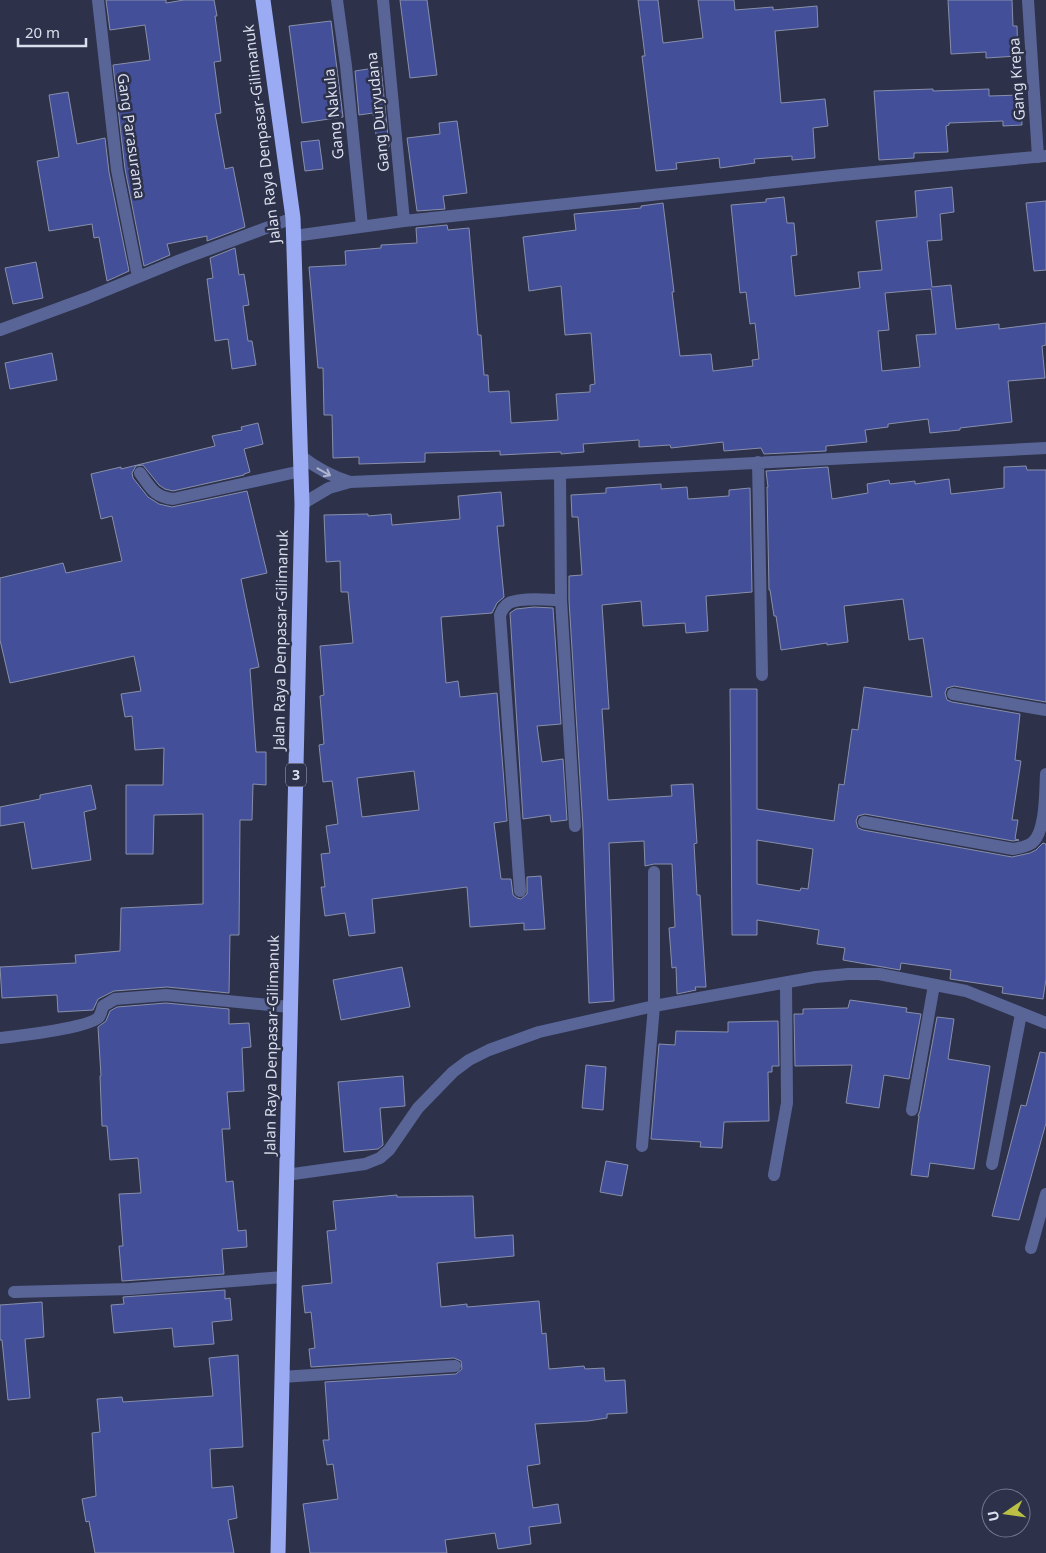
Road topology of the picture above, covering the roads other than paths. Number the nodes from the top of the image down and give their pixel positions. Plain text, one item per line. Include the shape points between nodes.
1 (98, 0) edge
2 (264, 0) edge
3 (337, 0) edge
4 (383, 0) edge
5 (1028, 0) edge
6 (1042, 156) edge
7 (293, 218) junction
8 (404, 221) junction
9 (362, 226) junction
10 (294, 236) junction
11 (138, 276) junction
12 (0, 330) edge
13 (1046, 448) edge
14 (758, 462) junction
15 (301, 463) junction
16 (140, 474) dead end
17 (560, 474) junction
18 (350, 482) junction
19 (302, 504) junction
20 (561, 600) junction
21 (762, 675) dead end
22 (953, 694) dead end
23 (1046, 710) edge
24 (1046, 774) edge
25 (864, 822) dead end
26 (575, 826) dead end
27 (654, 872) dead end
28 (520, 891) dead end
29 (786, 984) junction
30 (934, 985) junction
31 (654, 1006) junction
32 (290, 1007) junction
33 (1021, 1014) junction
34 (1046, 1024) edge
35 (0, 1038) edge
36 (912, 1110) dead end
37 (642, 1146) dead end
38 (992, 1164) dead end
39 (286, 1175) junction
40 (774, 1175) dead end
41 (1046, 1194) edge
42 (1031, 1248) dead end
43 (284, 1278) junction
44 (14, 1292) dead end
45 (455, 1366) dead end
46 (281, 1377) junction
47 (278, 1553) edge

1 - 11 street, Gang Parasurama via 117,170
2 - 7 highway, Jalan Raya Denpasar-Gilimanuk / 3
3 - 9 street, Gang Nakula
4 - 8 street, Gang Duryudana
5 - 6 street, Gang Krepa
6 - 8 street
7 - 10 highway, Jalan Raya Denpasar-Gilimanuk / 3
7 - 11 street
8 - 9 street
9 - 10 street
10 - 15 highway, Jalan Raya Denpasar-Gilimanuk / 3
11 - 12 street
13 - 14 street
14 - 17 street
14 - 21 street
15 - 16 street via 173,499 162,498 154,492
15 -> 18 street
15 - 19 highway, Jalan Raya Denpasar-Gilimanuk / 3
17 - 18 street
17 - 20 street
18 - 19 street via 329,488
19 - 32 highway, Jalan Raya Denpasar-Gilimanuk / 3
20 - 26 street
20 - 28 street via 519,600 504,607 500,615
22 - 23 street
24 - 25 street via 1043,825 1036,839 1022,848
27 - 31 street
29 - 30 street via 816,977 871,974
29 - 31 street
29 - 40 street via 787,1103
30 - 33 street via 966,991
30 - 36 street
31 - 37 street
31 - 39 street via 539,1032 489,1050 454,1072 418,1108 380,1158 365,1164
32 - 35 street via 166,995 115,999 103,1006 100,1016 94,1020 68,1028
32 - 39 highway, Jalan Raya Denpasar-Gilimanuk / 3
33 - 34 street
33 - 38 street
39 - 43 highway, Jalan Raya Denpasar-Gilimanuk / 3
41 - 42 street
43 - 44 street via 130,1289
43 - 46 highway, Jalan Raya Denpasar-Gilimanuk / 3
45 - 46 street
46 - 47 highway, Jalan Raya Denpasar-Gilimanuk / 3

